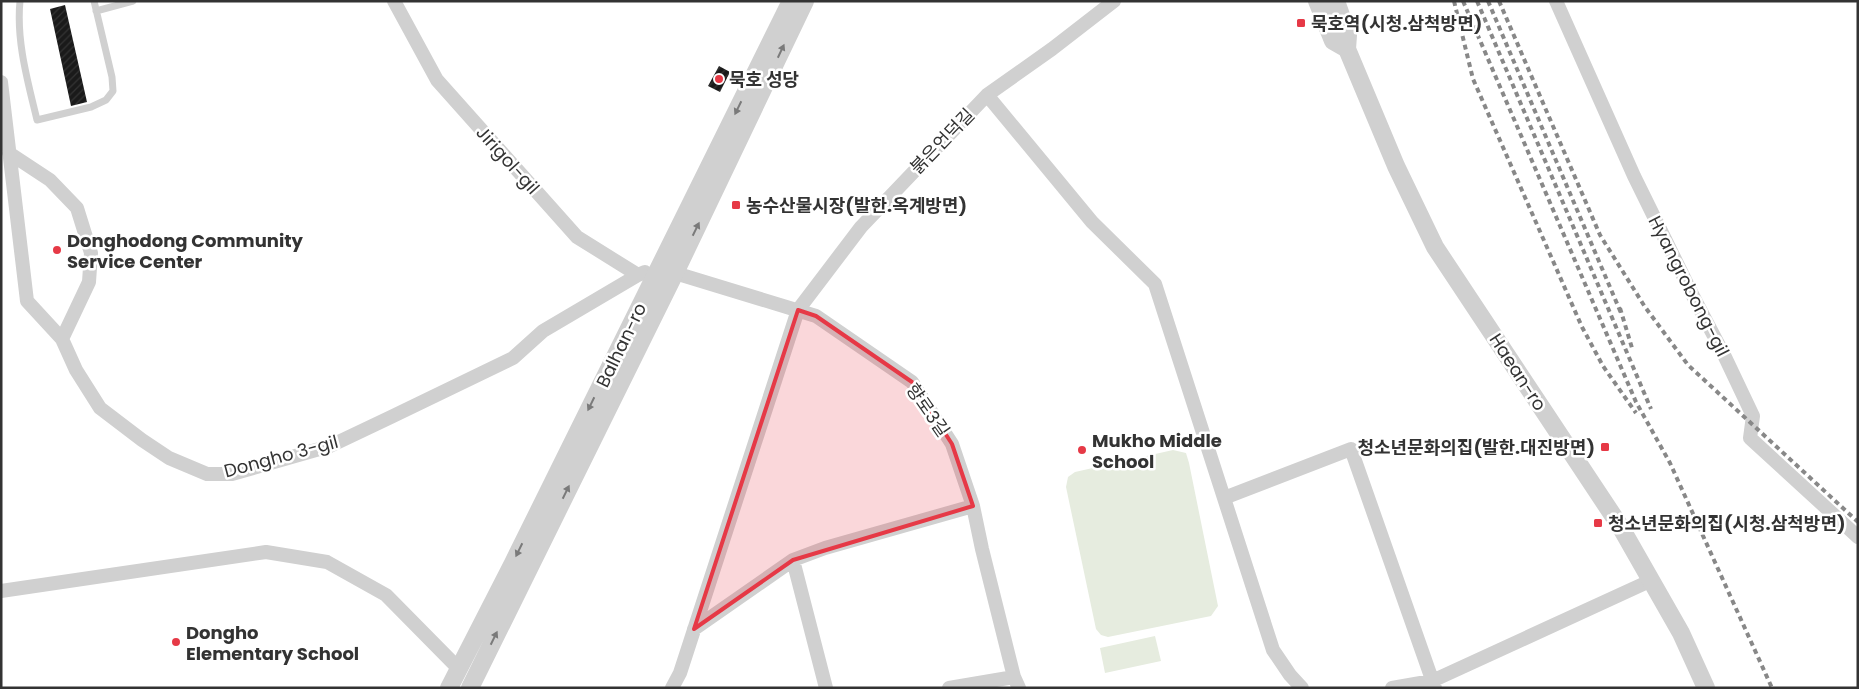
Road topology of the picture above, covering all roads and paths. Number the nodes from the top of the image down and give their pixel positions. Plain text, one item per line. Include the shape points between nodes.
1 (20, 1) edge
2 (94, 1) edge
3 (133, 1) edge
4 (394, 1) edge
5 (791, 1) edge
6 (805, 1) edge
7 (1114, 1) edge
8 (1317, 1) edge
9 (1336, 1) edge
10 (1556, 1) edge
11 (96, 11) junction
12 (1347, 49) junction
13 (1, 82) edge
14 (987, 94) junction
15 (9, 153) junction
16 (667, 270) junction
17 (638, 275) junction
18 (798, 310) junction
19 (62, 340) junction
20 (1224, 498) junction
21 (972, 506) junction
22 (1858, 538) edge
23 (793, 560) junction
24 (1652, 580) junction
25 (1, 591) edge
26 (694, 629) junction
27 (459, 669) junction
28 (1016, 682) edge
29 (1433, 684) edge
30 (471, 685) edge
31 (449, 688) edge
32 (672, 688) edge
33 (826, 688) edge
34 (949, 688) edge
35 (1302, 688) edge
36 (1392, 688) edge
37 (1706, 688) edge

1 - 11 lane via 18,12 23,63 37,120 91,107 106,100 113,91
2 - 11 lane
3 - 11 lane
4 - 17 street, Jirigol-gil via 436,80 577,237
5 -> 16 street, Balhan-ro
16 -> 6 street, Balhan-ro
7 - 14 street, 붉은언덕길
8 - 12 street, Haean-ro via 1333,41
9 - 12 street, Haean-ro via 1348,35
10 - 22 street, Hyangrobong-gil via 1634,176 1753,416 1750,438
12 - 24 street, Haean-ro via 1396,166 1435,247 1620,526
13 - 15 street, Dongho 3-gil
14 - 18 street, 붉은언덕길 via 861,227
14 - 20 street via 1092,222 1155,284
15 - 19 street, Dongho 3-gil via 27,301
15 - 19 street via 50,180 77,208 91,253 88,282
16 - 17 street
16 - 18 street, 향로3길
16 -> 27 street, Balhan-ro
30 -> 16 street, Balhan-ro
17 - 19 street, Dongho 3-gil via 543,331 513,358 330,446 232,474 207,474 170,458 100,408
18 - 21 street, 향로3길 via 816,316 912,382 952,444
18 - 26 street, 붉은언덕길
20 - 29 street via 1351,449
20 - 35 street via 1273,650
21 - 23 street
21 - 28 street, 향로3길
23 - 26 street
23 - 33 street
24 - 29 street
24 - 37 street, Haean-ro
25 - 27 street via 266,552 327,562 386,595
26 - 32 street, 붉은언덕길
27 - 30 street
27 - 31 street, Balhan-ro
28 - 34 street
29 - 36 street

